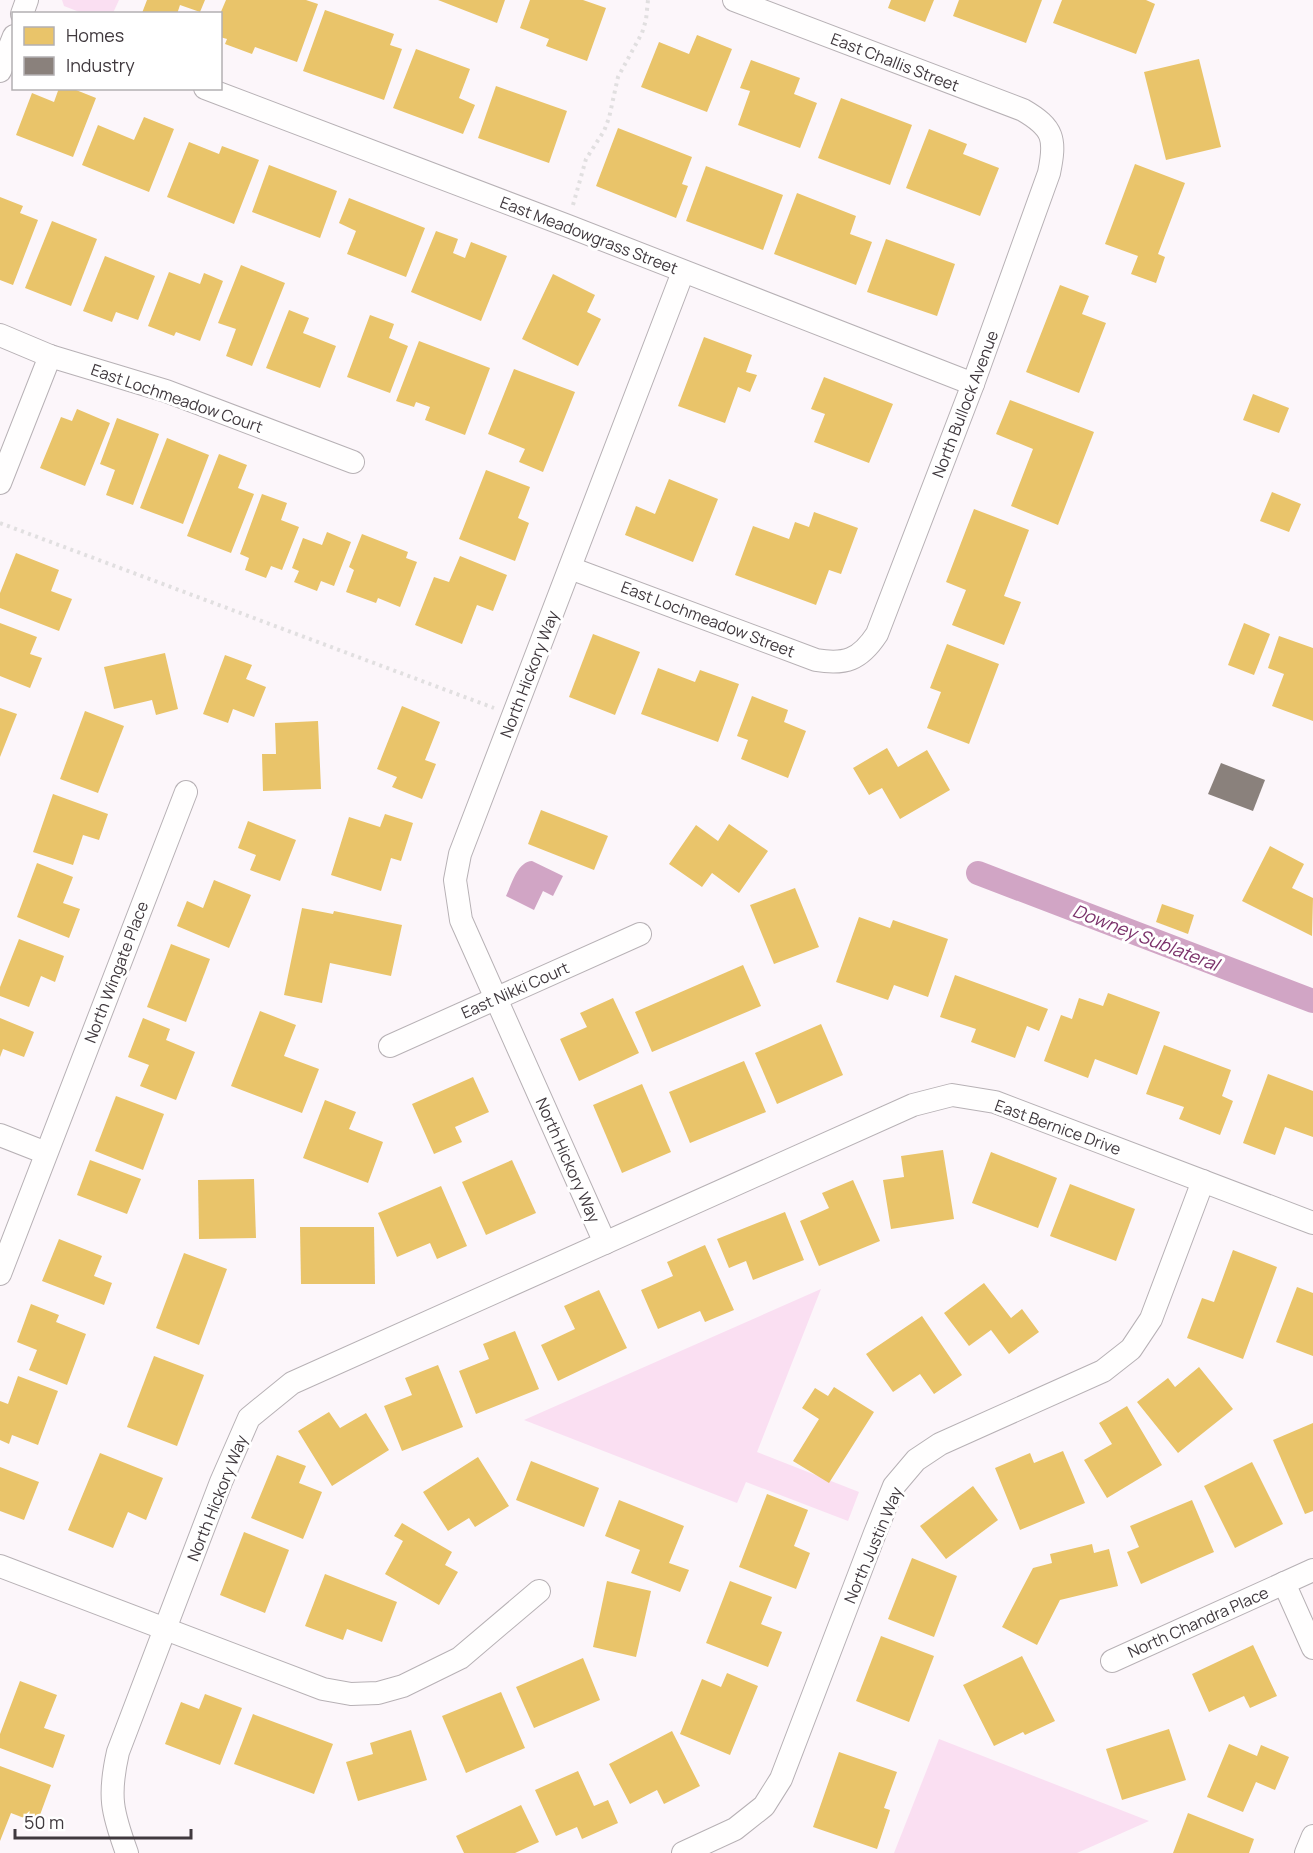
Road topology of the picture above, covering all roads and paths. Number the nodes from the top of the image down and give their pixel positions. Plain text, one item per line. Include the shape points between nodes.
1 (648, 0) edge
2 (734, 0) edge
3 (12, 41) edge
4 (0, 71) edge
5 (209, 90) edge
6 (1051, 133) joint
7 (568, 226) junction
8 (683, 272) junction
9 (0, 334) edge
10 (50, 356) junction
11 (973, 384) junction
12 (353, 462) dead end
13 (0, 483) edge
14 (0, 523) edge
15 (570, 568) junction
16 (848, 661) joint
17 (513, 715) junction
18 (186, 792) dead end
19 (640, 934) dead end
20 (496, 999) junction
21 (390, 1046) dead end
22 (0, 1136) edge
23 (46, 1153) junction
24 (1203, 1181) junction
25 (1313, 1223) edge
26 (605, 1243) junction
27 (0, 1274) edge
28 (0, 1566) edge
29 (1313, 1570) edge
30 (1284, 1583) junction
31 (539, 1592) dead end
32 (165, 1629) junction
33 (1313, 1648) edge
34 (1112, 1661) dead end
35 (1313, 1836) edge
36 (127, 1853) edge
37 (683, 1853) edge
38 (1306, 1853) edge

1 - 7 path via 642,33 616,82 609,118 586,159
2 - 6 street, East Challis Street via 1023,110 1040,120
3 - 4 street
5 - 7 street, East Meadowgrass Street
6 - 11 street, North Bullock Avenue via 1049,173
7 - 8 street, East Meadowgrass Street
8 - 11 street, East Meadowgrass Street
8 - 15 street, North Hickory Way
9 - 10 street, East Lochmeadow Court
10 - 12 street, East Lochmeadow Court via 166,391
10 - 13 street
11 - 16 street, North Bullock Avenue via 877,634 861,654
14 - 17 path
15 - 16 street, East Lochmeadow Street via 816,660
15 - 17 street, North Hickory Way
17 - 20 street, North Hickory Way via 460,854 455,880 461,920
18 - 23 street, North Wingate Place
19 - 20 street, East Nikki Court
20 - 21 street, East Nikki Court
20 - 26 street, North Hickory Way
22 - 23 street
23 - 27 street, North Wingate Place
24 - 25 street, East Bernice Drive
24 - 26 street, East Bernice Drive via 995,1102 952,1095 913,1105
24 - 37 street, North Justin Way via 1151,1319 1131,1349 1103,1371 940,1444 916,1460 894,1486 781,1779 764,1806 735,1829
26 - 32 street, North Hickory Way via 292,1383 249,1418
28 - 32 street
29 - 30 street, North Chandra Place
30 - 33 street
30 - 34 street, North Chandra Place
31 - 32 street via 460,1658 378,1694 351,1695 323,1689
32 - 36 street, North Hickory Way via 118,1752 112,1779 112,1806
35 - 38 street

